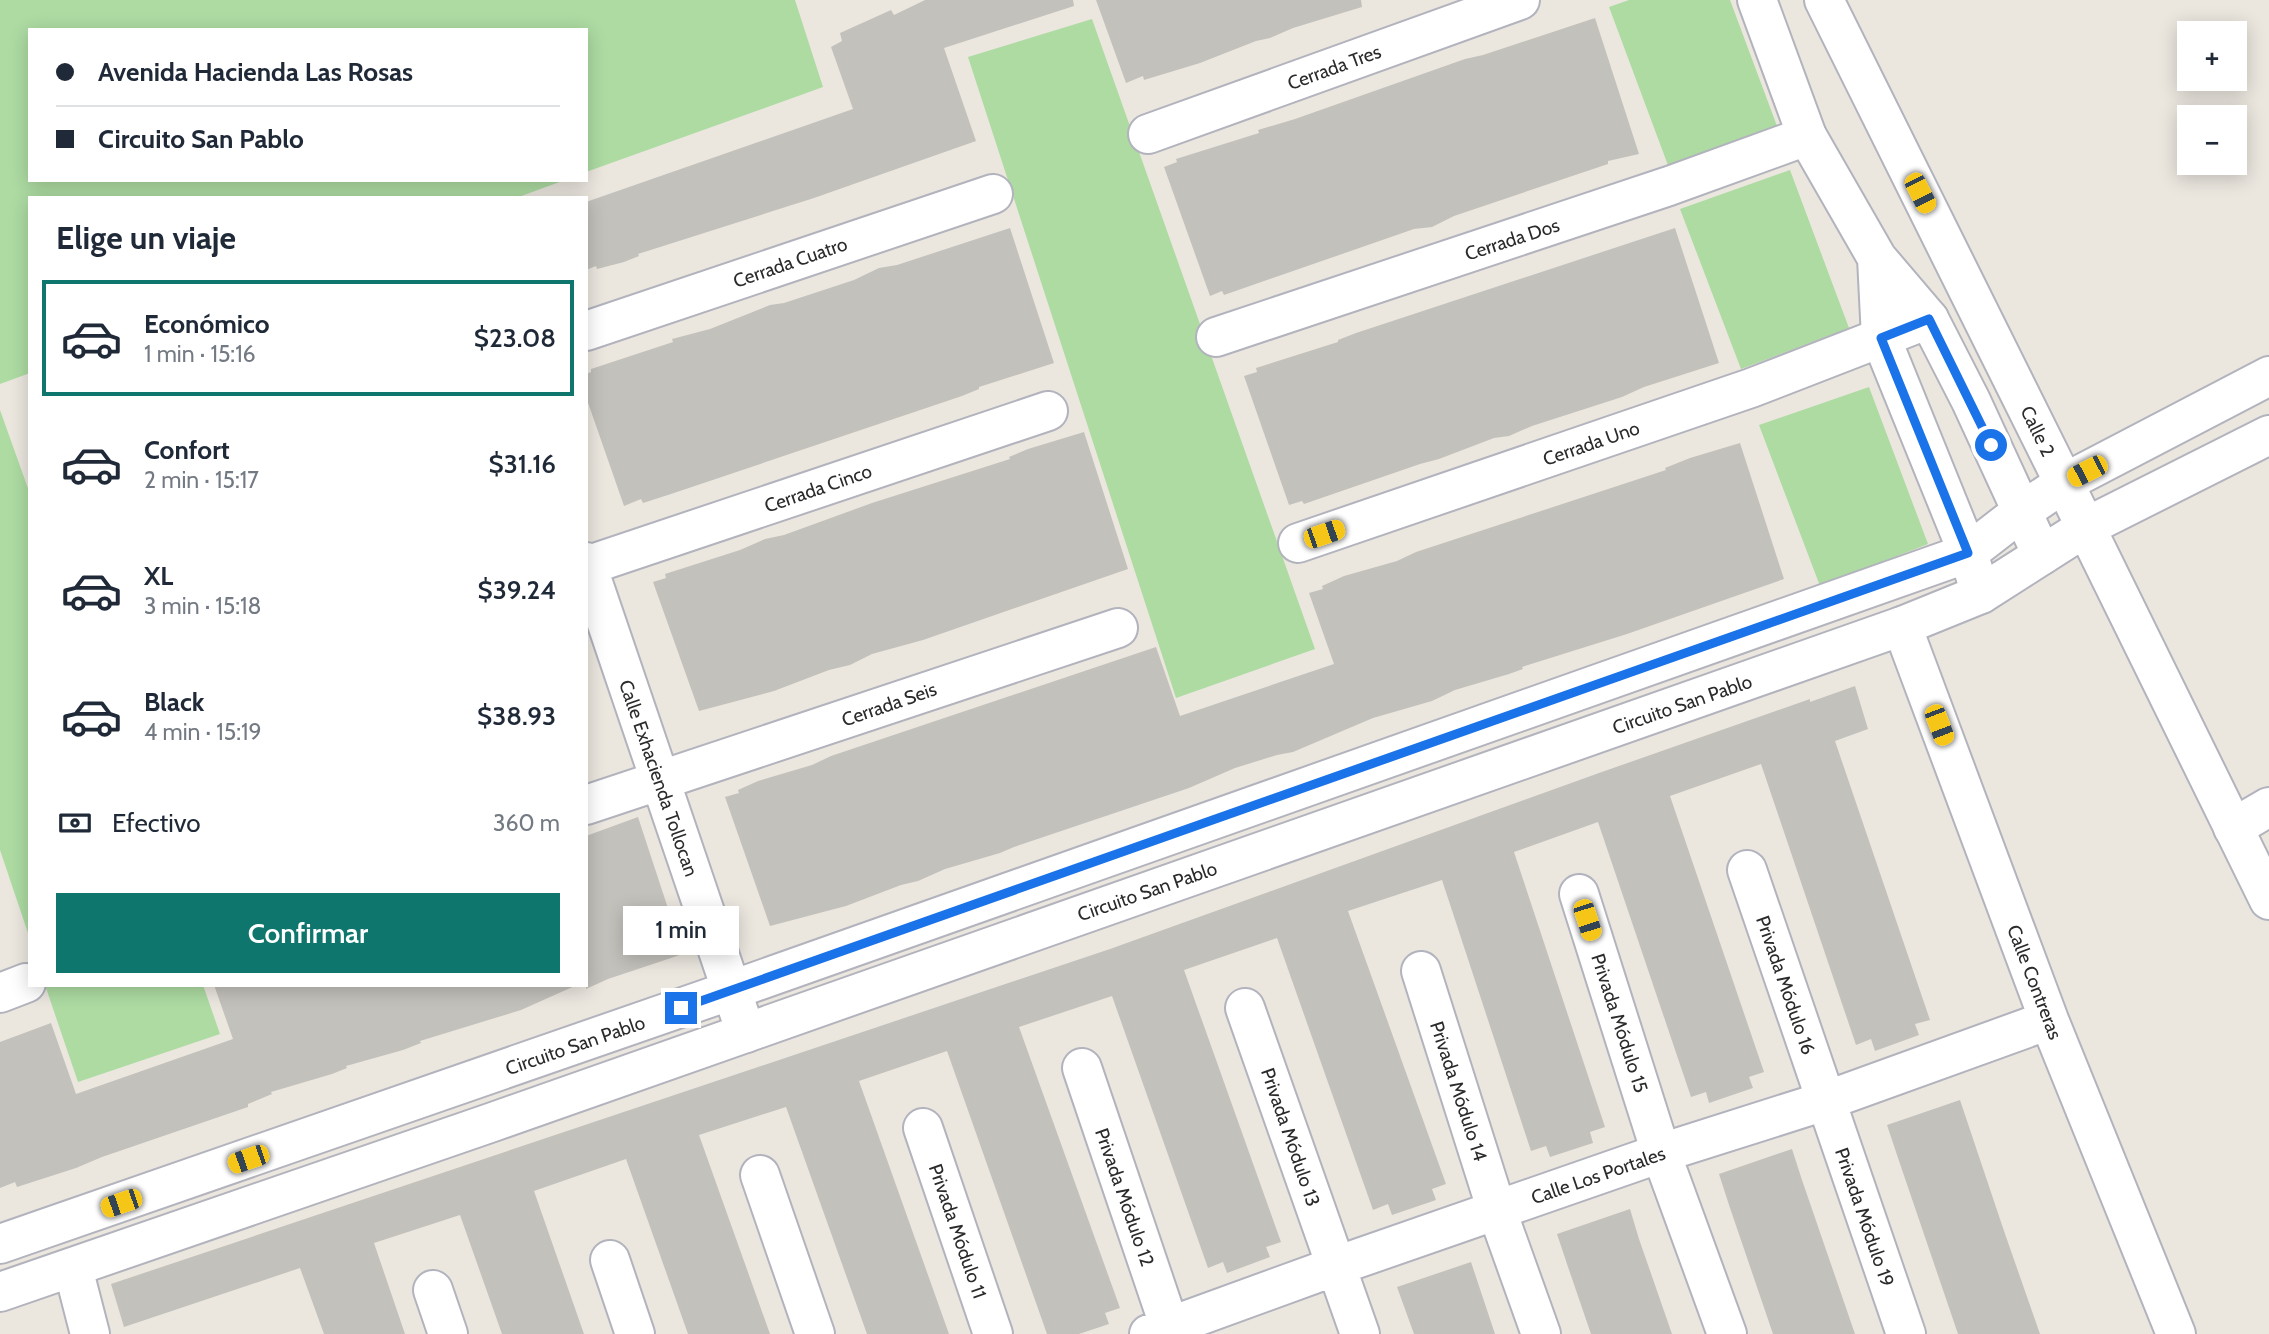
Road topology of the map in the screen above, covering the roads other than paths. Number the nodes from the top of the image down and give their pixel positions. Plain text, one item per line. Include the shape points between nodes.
1 (1520, 0) edge
2 (1756, 0) edge
3 (1824, 0) edge
4 (1148, 134) dead end
5 (1807, 136) junction
6 (993, 194) dead end
7 (1877, 258) junction
8 (1929, 319) junction
9 (588, 330) edge
10 (1216, 337) dead end
11 (1881, 338) junction
12 (2269, 376) edge
13 (1048, 411) dead end
14 (2269, 435) edge
15 (2064, 483) junction
16 (2021, 512) junction
17 (2086, 527) junction
18 (1298, 543) dead end
19 (1968, 553) junction
20 (2042, 555) junction
21 (588, 564) edge
22 (588, 567) edge
23 (1981, 594) junction
24 (1902, 626) junction
25 (1118, 628) dead end
26 (661, 781) junction
27 (588, 804) edge
28 (2269, 807) edge
29 (2233, 828) junction
30 (1747, 870) dead end
31 (1579, 894) dead end
32 (2269, 900) edge
33 (1421, 971) dead end
34 (732, 990) junction
35 (1245, 1008) dead end
36 (2049, 1020) junction
37 (746, 1033) junction
38 (1082, 1068) dead end
39 (478, 1079) junction
40 (1825, 1101) junction
41 (490, 1123) junction
42 (923, 1128) dead end
43 (1661, 1153) junction
44 (760, 1175) dead end
45 (1497, 1211) junction
46 (0, 1244) edge
47 (610, 1260) dead end
48 (1336, 1266) junction
49 (73, 1268) junction
50 (433, 1290) dead end
51 (0, 1292) edge
52 (1163, 1331) edge
53 (90, 1334) edge
54 (448, 1334) edge
55 (635, 1334) edge
56 (815, 1334) edge
57 (993, 1334) edge
58 (1360, 1334) edge
59 (1541, 1334) edge
60 (1727, 1334) edge
61 (1906, 1334) edge
62 (2175, 1334) edge

1 - 4 street, Cerrada Tres
2 - 5 street
3 - 15 street, Calle 2
5 - 7 street
5 - 10 street, Cerrada Dos
6 - 9 street, Cerrada Cuatro
7 - 8 street
7 - 11 street
8 - 11 street, Cerrada Uno
8 - 16 street
11 - 18 street, Cerrada Uno via 1751,388
11 - 19 street
12 - 15 street, Circuito San Pablo
13 - 21 street, Cerrada Cinco
14 - 17 street, Circuito San Pablo
15 - 16 street, Circuito San Pablo
15 - 17 street, Calle 2
16 - 19 street, Circuito San Pablo
16 - 20 street
17 - 20 street, Circuito San Pablo
17 - 29 street, Calle 2
19 - 23 street
19 - 34 street, Circuito San Pablo
20 - 23 street, Circuito San Pablo
22 - 26 street, Calle Exhacienda Tollocan
23 - 24 street, Circuito San Pablo
24 - 36 street, Calle Contreras
24 - 37 street, Circuito San Pablo
25 - 26 street, Cerrada Seis
26 - 27 street
26 - 34 street, Calle Exhacienda Tollocan
28 - 29 street
29 - 32 street, Calle 2
30 - 40 street, Privada Módulo 16
31 - 43 street, Privada Módulo 15
33 - 45 street, Privada Módulo 14
34 - 37 street, Calle Exhacienda Tollocan
34 - 39 street, Circuito San Pablo
35 - 48 street, Privada Módulo 13
36 - 40 street, Calle Los Portales
36 - 62 street, Calle Contreras
37 - 41 street, Circuito San Pablo
38 - 52 street, Privada Módulo 12
39 - 41 street
39 - 46 street, Circuito San Pablo
40 - 43 street, Calle Los Portales
40 - 61 street, Privada Módulo 19
41 - 49 street, Circuito San Pablo
42 - 57 street, Privada Módulo 11
43 - 45 street, Calle Los Portales
43 - 60 street, Privada Módulo 15
44 - 56 street
45 - 48 street, Calle Los Portales
45 - 59 street, Privada Módulo 14
47 - 55 street
48 - 52 street, Calle Los Portales
48 - 58 street, Privada Módulo 13
49 - 51 street, Circuito San Pablo
49 - 53 street
50 - 54 street

